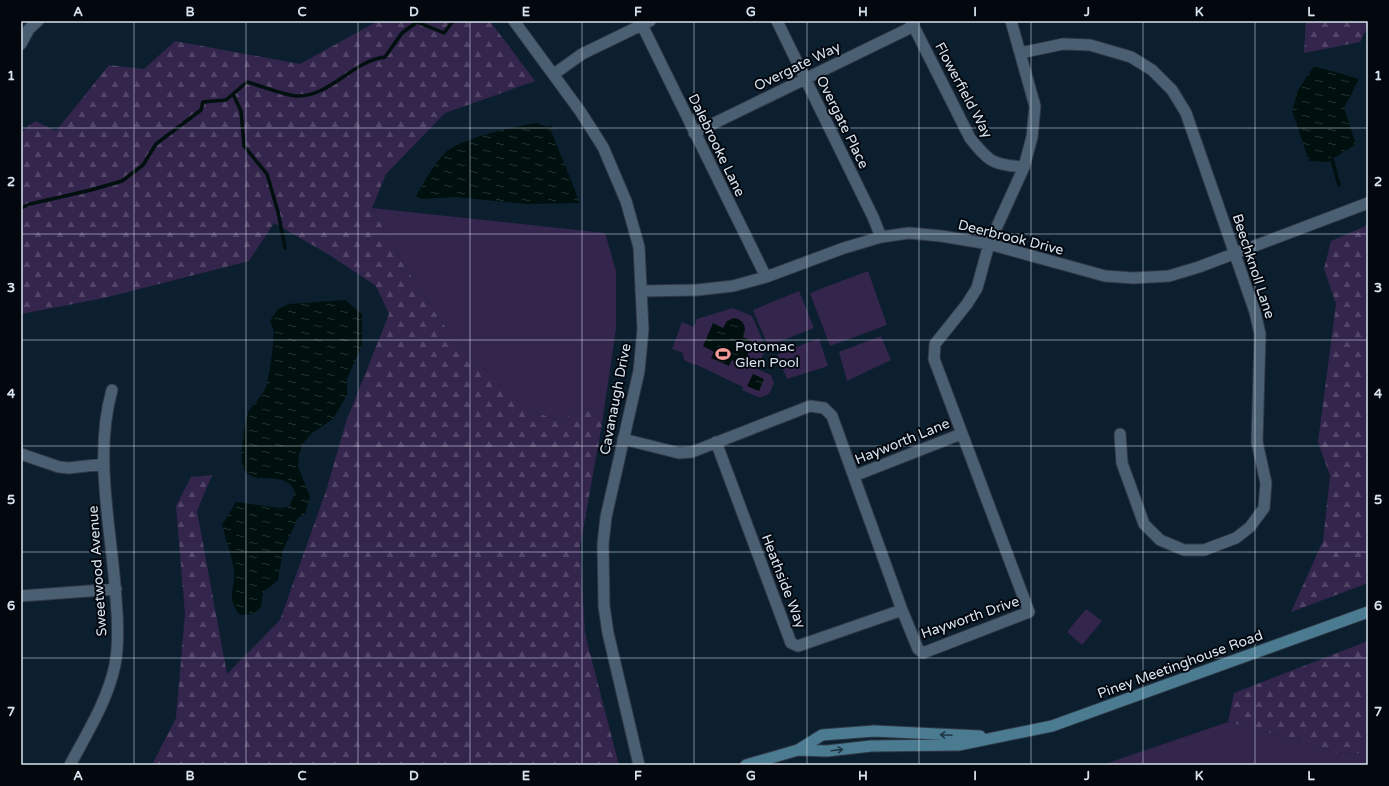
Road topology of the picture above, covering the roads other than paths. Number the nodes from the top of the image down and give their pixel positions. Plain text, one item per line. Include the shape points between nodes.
1 (38, 21) edge
2 (514, 21) edge
3 (777, 21) edge
4 (1011, 21) edge
5 (646, 23) edge
6 (912, 24) edge
7 (21, 44) edge
8 (1020, 53) junction
9 (554, 74) junction
10 (805, 79) junction
11 (694, 133) junction
12 (1024, 167) junction
13 (1368, 203) edge
14 (881, 237) junction
15 (990, 244) junction
16 (1235, 253) junction
17 (766, 277) junction
18 (641, 291) junction
19 (112, 390) dead end
20 (961, 434) junction
21 (1120, 434) dead end
22 (623, 439) junction
23 (716, 442) junction
24 (21, 454) edge
25 (104, 464) junction
26 (854, 476) junction
27 (116, 589) junction
28 (21, 596) edge
29 (902, 610) junction
30 (1368, 612) edge
31 (999, 736) junction
32 (798, 750) junction
33 (70, 765) edge
34 (639, 765) edge
35 (746, 765) edge

1 - 7 street via 29,29
2 - 9 street, Cavanaugh Drive
3 - 10 street, Overgate Place
4 - 8 street
5 - 9 street via 582,54
5 - 11 street, Dalebrooke Lane
6 - 10 street, Overgate Way
6 - 12 street, Flowerfield Way via 970,138 983,155 1001,165
8 - 12 street via 1035,106 1032,137
8 - 16 street, Beechknoll Lane via 1063,44 1090,45 1131,57 1152,70 1172,90 1186,113
9 - 18 street, Cavanaugh Drive via 603,147 626,201 638,247
10 - 11 street, Overgate Way
10 - 14 street, Overgate Place via 874,217
11 - 17 street, Dalebrooke Lane
12 - 15 street
13 - 16 street, Deerbrook Drive
14 - 15 street, Deerbrook Drive via 909,233
14 - 17 street, Deerbrook Drive
15 - 16 street, Deerbrook Drive via 1104,276 1133,278 1169,276
15 - 20 street, Hayworth Drive via 977,288 934,350 934,359
16 - 21 street, Beechknoll Lane via 1260,334 1256,442 1266,483 1264,508 1250,527 1236,538 1204,550 1184,550 1160,540 1144,524 1122,463
17 - 18 street, Deerbrook Drive via 733,286 697,290
18 - 22 street, Cavanaugh Drive via 643,329 638,371
19 - 25 street, Sweetwood Avenue via 104,424
20 - 26 street, Hayworth Lane
20 - 29 street, Hayworth Drive via 1029,612 923,653 918,649
22 - 23 street, Hayworth Drive via 680,453 692,452
22 - 34 street, Cavanaugh Drive via 606,517 603,544 604,606
23 - 26 street, Hayworth Drive via 810,406 824,408 832,416
23 - 29 street, Heathside Way via 791,643 798,646
24 - 25 street via 59,467
25 - 27 street, Sweetwood Avenue
26 - 29 street, Hayworth Drive
27 - 28 street
27 - 33 street, Sweetwood Avenue via 118,628 115,666 102,705
30 - 31 main road, Piney Meetinghouse Road via 1052,726
32 -> 31 main road, Piney Meetinghouse Road via 959,745
31 -> 32 main road, Piney Meetinghouse Road via 874,731 822,735
32 - 35 main road, Piney Meetinghouse Road

